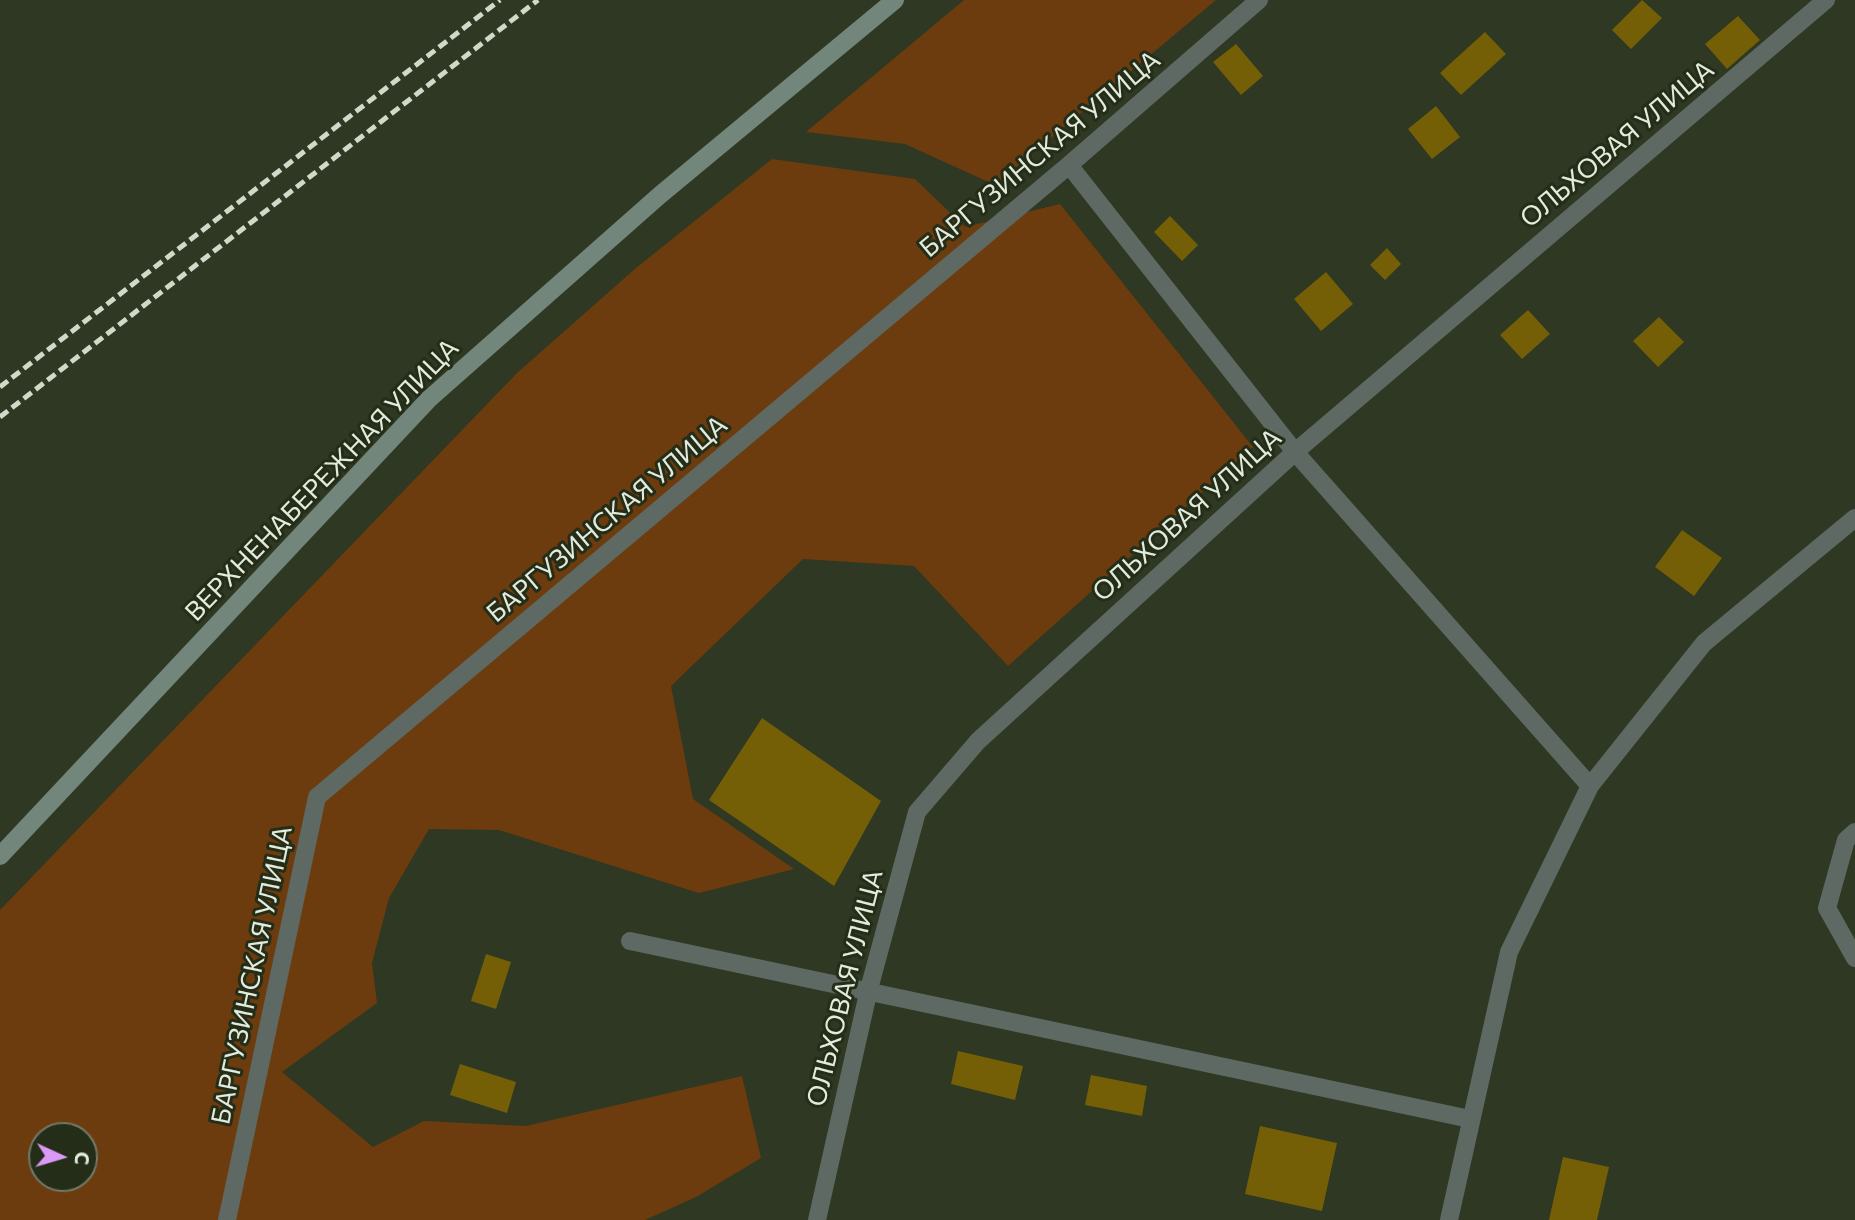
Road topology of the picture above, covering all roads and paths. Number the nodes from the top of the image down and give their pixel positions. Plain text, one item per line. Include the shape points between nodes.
1 (895, 0) edge
2 (1259, 0) edge
3 (1826, 0) edge
4 (1069, 165) junction
5 (1295, 452) junction
6 (1855, 518) edge
7 (1590, 786) junction
8 (1855, 832) edge
9 (0, 856) edge
10 (630, 941) dead end
11 (1855, 958) edge
12 (869, 989) junction
13 (1470, 1119) junction
14 (226, 1220) edge
15 (817, 1220) edge
16 (1449, 1220) edge

1 - 9 street, ВЕРХНЕНАБЕРЕЖНАЯ УЛИЦА via 660,195 429,399
2 - 4 street, БАРГУЗИНСКАЯ УЛИЦА
3 - 5 street, ОЛЬХОВАЯ УЛИЦА
4 - 5 street
4 - 14 street, БАРГУЗИНСКАЯ УЛИЦА via 317,797
5 - 7 street
5 - 12 street, ОЛЬХОВАЯ УЛИЦА via 978,741 917,811
6 - 7 street via 1704,643
7 - 13 street via 1509,952
8 - 11 street via 1846,840 1827,908
10 - 12 street
12 - 13 street
12 - 15 street, ОЛЬХОВАЯ УЛИЦА
13 - 16 street

